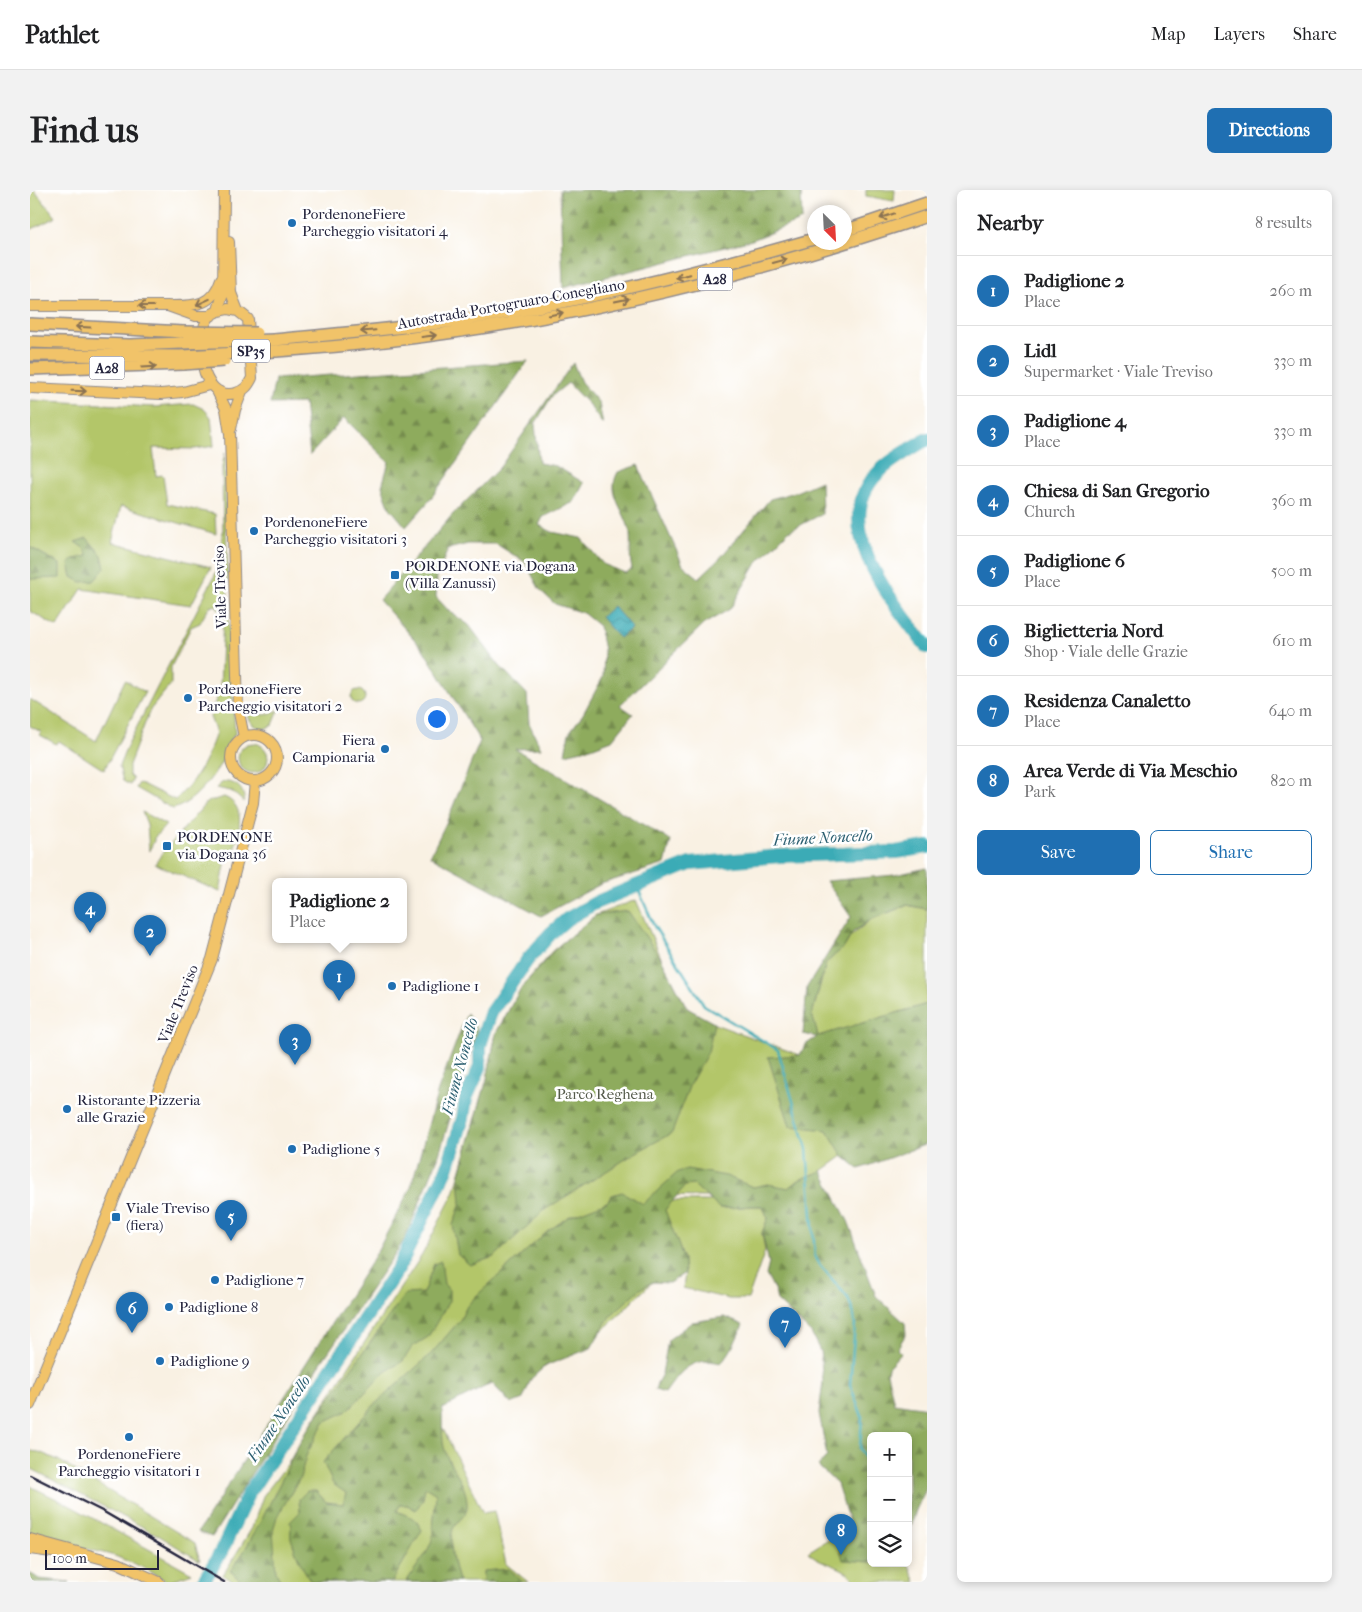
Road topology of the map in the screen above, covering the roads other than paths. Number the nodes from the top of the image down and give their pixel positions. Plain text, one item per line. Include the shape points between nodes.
1 (224, 190) edge
2 (927, 203) edge
3 (927, 216) edge
4 (225, 228) junction
5 (852, 228) edge
6 (807, 241) edge
7 (223, 274) junction
8 (30, 306) edge
9 (168, 306) junction
10 (573, 306) junction
11 (238, 312) junction
12 (538, 312) junction
13 (214, 313) junction
14 (30, 324) edge
15 (183, 337) junction
16 (30, 342) edge
17 (275, 345) junction
18 (30, 355) edge
19 (183, 360) junction
20 (30, 369) edge
21 (30, 388) edge
22 (213, 388) junction
23 (242, 391) junction
24 (230, 434) junction
25 (244, 737) junction
26 (255, 781) junction
27 (30, 1406) edge
28 (30, 1539) edge
29 (30, 1549) edge
30 (94, 1557) junction
31 (157, 1581) edge

1 - 4 main road, Viale Treviso / SP35
2 -> 5 highway
10 -> 3 highway, Autostrada Portogruaro-Conegliano / A28 via 701,283 855,241
4 - 7 main road, Viale Treviso / SP35
4 - 11 main road, Viale Treviso / SP35 via 229,243 231,293
6 -> 10 highway, Autostrada Portogruaro-Conegliano / A28
7 -> 9 main road via 209,300 194,306
7 - 13 main road, Viale Treviso / SP35 via 222,302
9 -> 8 main road
9 - 13 main road via 196,316
10 - 12 highway, Autostrada Portogruaro-Conegliano / A28
11 - 13 main road via 228,309
11 - 23 main road, Viale Treviso / SP35 via 248,319 250,325 252,378
12 -> 17 highway, Autostrada Portogruaro-Conegliano / A28 via 335,334
17 -> 12 highway, Autostrada Portogruaro-Conegliano / A28 via 322,348 459,332
13 - 22 main road, Viale Treviso / SP35 via 202,336 205,376
15 -> 14 highway
15 - 16 highway, Autostrada Portogruaro-Conegliano / A28 via 130,345
15 - 17 highway, Autostrada Portogruaro-Conegliano / A28, bridge
17 - 19 highway, A28, bridge
18 - 19 highway, A28
20 -> 19 highway, A28
21 -> 22 main road via 161,394
22 - 23 main road via 231,394
22 - 24 main road, Viale Treviso via 226,409
23 - 24 main road, Viale Treviso
24 - 25 main road, Viale Treviso via 238,708
25 - 26 main road via 234,747 232,767 241,778
25 - 26 main road via 259,736 275,750 273,771 262,780
26 - 27 main road, Viale Treviso via 254,803 212,959
28 - 30 main road
29 - 30 main road
30 - 31 main road via 124,1565

